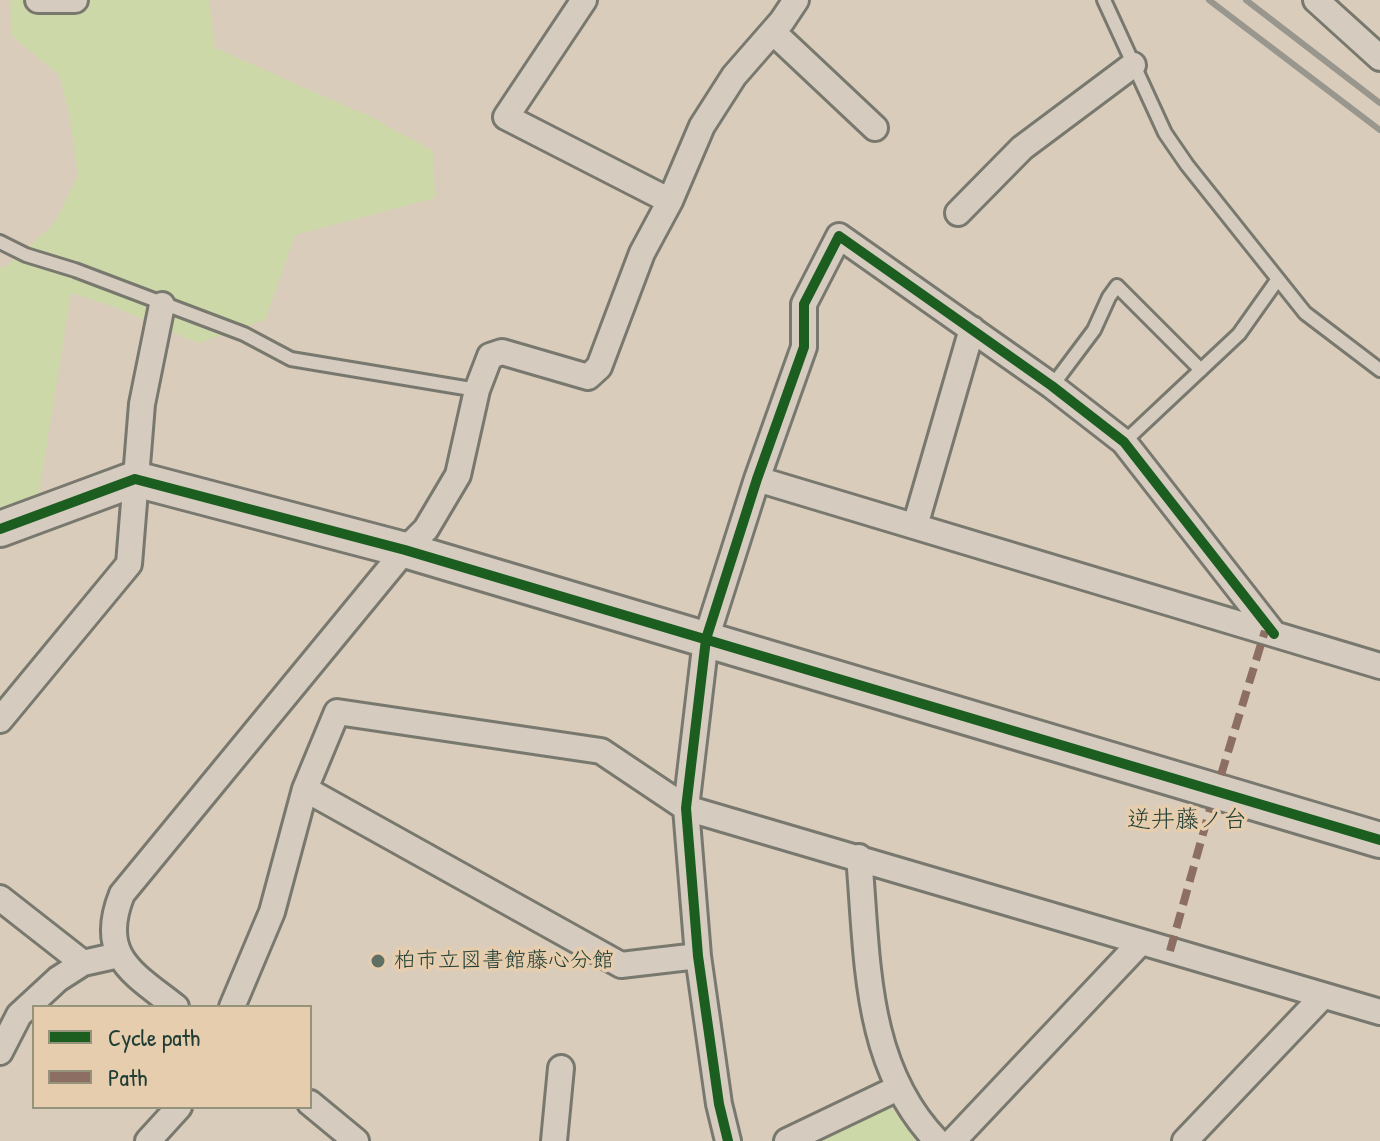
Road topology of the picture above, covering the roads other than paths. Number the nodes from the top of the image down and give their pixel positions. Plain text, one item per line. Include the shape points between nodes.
1 (38, 0) edge
2 (75, 0) edge
3 (584, 0) edge
4 (796, 0) edge
5 (1104, 0) edge
6 (1316, 0) edge
7 (773, 32) junction
8 (1380, 58) edge
9 (1133, 65) junction
10 (875, 128) dead end
11 (670, 201) junction
12 (958, 213) dead end
13 (0, 242) edge
14 (1278, 279) junction
15 (162, 305) junction
16 (972, 329) junction
17 (1201, 370) junction
18 (1380, 370) edge
19 (1052, 386) junction
20 (477, 390) junction
21 (1124, 442) junction
22 (135, 479) junction
23 (757, 479) junction
24 (915, 526) junction
25 (0, 529) edge
26 (405, 550) junction
27 (1274, 634) junction
28 (706, 639) junction
29 (1380, 666) edge
30 (0, 720) edge
31 (305, 789) junction
32 (686, 808) junction
33 (1380, 840) edge
34 (859, 857) junction
35 (0, 898) edge
36 (1141, 942) junction
37 (119, 955) junction
38 (698, 956) junction
39 (83, 963) junction
40 (1323, 996) junction
41 (173, 1005) edge
42 (233, 1005) edge
43 (9, 1008) edge
44 (1380, 1012) edge
45 (0, 1052) edge
46 (561, 1068) dead end
47 (898, 1088) junction
48 (312, 1105) edge
49 (177, 1109) edge
50 (148, 1141) edge
51 (356, 1141) edge
52 (554, 1141) edge
53 (728, 1141) edge
54 (787, 1141) edge
55 (937, 1141) edge
56 (953, 1141) edge
57 (1185, 1141) edge

1 - 2 street
3 - 11 street via 506,117
4 - 7 street
5 - 9 lane
6 - 8 street
7 - 10 street
7 - 11 street via 734,76 702,126
9 - 12 street via 1022,148
9 - 14 lane via 1173,143
11 - 20 street via 642,253 599,367 588,377 502,352 490,356
13 - 15 lane
14 - 17 lane via 1239,334
14 - 18 lane via 1305,313
15 - 20 lane via 244,334 291,359
15 - 22 street via 142,404
16 - 19 street
16 - 23 street via 839,236 804,304 804,347
16 - 24 street
17 - 19 lane via 1117,286 1094,330
17 - 21 lane
19 - 21 street
20 - 26 street via 458,475 426,529
21 - 27 street
22 - 25 street
22 - 26 street
22 - 30 street via 129,564
23 - 24 street
23 - 28 street
24 - 27 street
26 - 28 street
26 - 37 street via 122,894 114,915
27 - 29 street
28 - 32 street
28 - 33 street
31 - 32 street via 337,712 601,751
31 - 38 street via 621,965
31 - 42 street via 272,912
32 - 34 street
32 - 38 street
34 - 36 street
34 - 47 street via 875,1019
35 - 39 street
36 - 40 street
36 - 56 street
37 - 39 street
37 - 41 street via 127,968
38 - 53 street
39 - 43 street
40 - 44 street
40 - 57 street
43 - 45 street
46 - 52 street
47 - 54 street
47 - 55 street
48 - 51 street
49 - 50 street

